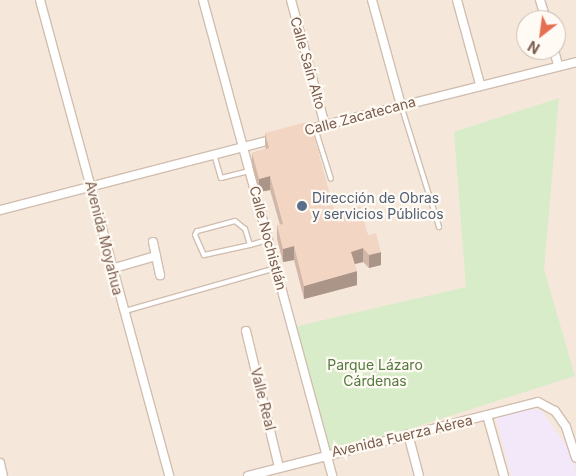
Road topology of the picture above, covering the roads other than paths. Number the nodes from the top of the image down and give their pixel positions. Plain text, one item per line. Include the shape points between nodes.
1 (40, 0) edge
2 (204, 0) edge
3 (290, 0) edge
4 (372, 0) edge
5 (457, 0) edge
6 (557, 60) edge
7 (576, 62) edge
8 (558, 65) junction
9 (480, 84) junction
10 (401, 105) junction
11 (325, 125) junction
12 (315, 128) junction
13 (297, 133) edge
14 (279, 137) edge
15 (244, 147) junction
16 (214, 154) junction
17 (250, 171) junction
18 (331, 179) dead end
19 (91, 187) junction
20 (0, 210) edge
21 (439, 227) dead end
22 (267, 240) junction
23 (153, 242) dead end
24 (250, 245) junction
25 (156, 256) junction
26 (276, 268) junction
27 (111, 269) junction
28 (160, 275) dead end
29 (123, 311) junction
30 (246, 331) dead end
31 (487, 416) junction
32 (408, 434) junction
33 (325, 454) junction
34 (576, 457) edge
35 (0, 463) edge
36 (280, 467) junction
37 (3, 476) edge
38 (169, 476) edge
39 (249, 476) edge
40 (332, 476) edge
41 (419, 476) edge
42 (504, 476) edge

1 - 19 street, Avenida Moyahua
2 - 15 street, Calle Nochistlán
3 - 11 street, Calle Saín Alto
4 - 10 street
5 - 9 street
6 - 8 street
7 - 8 street, Calle Zacatecana
8 - 9 street, Calle Zacatecana
9 - 10 street, Calle Zacatecana
10 - 11 street, Calle Zacatecana
10 - 21 lane
11 - 12 street, Calle Zacatecana
12 - 13 street, Calle Zacatecana
12 - 18 lane
14 - 15 street
15 - 16 street
15 - 17 street, Calle Nochistlán
16 - 17 lane via 221,178
16 - 19 street
17 - 22 street, Calle Nochistlán
19 - 20 street
19 - 27 street, Avenida Moyahua
22 - 24 lane
22 - 26 street, Calle Nochistlán
23 - 25 street
24 - 24 lane via 204,255 195,235 198,231 234,221 245,229
25 - 27 street
25 - 28 street
26 - 29 lane
26 - 33 street, Calle Nochistlán
27 - 29 street, Avenida Moyahua
29 - 38 street, Avenida Moyahua
30 - 36 street, Valle Real
31 - 32 street, Avenida Fuerza Aérea
31 - 34 street, Avenida Fuerza Aérea via 538,402 555,411 566,428
31 - 42 street
32 - 33 street, Avenida Fuerza Aérea
32 - 41 street
33 - 36 street, Avenida Fuerza Aérea
33 - 40 street, Calle Nochistlán
35 - 37 street
36 - 39 street, Avenida Fuerza Aérea

